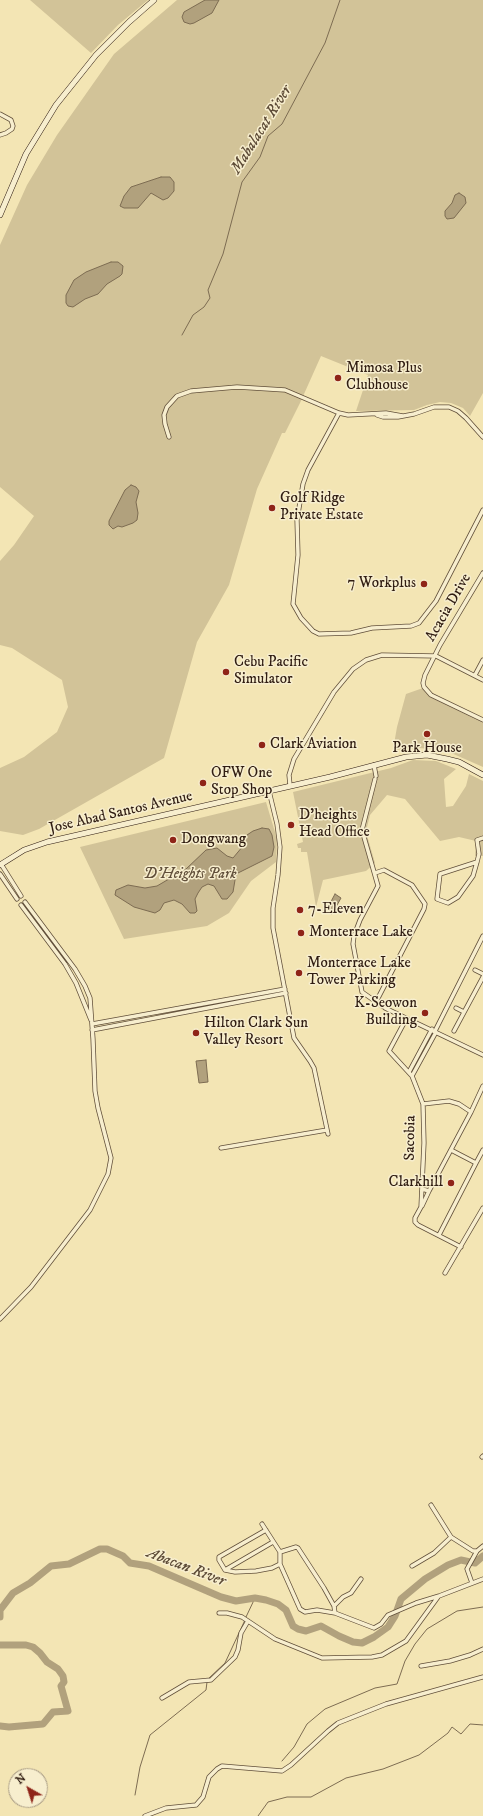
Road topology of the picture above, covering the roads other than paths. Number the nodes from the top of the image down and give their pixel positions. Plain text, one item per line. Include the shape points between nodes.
1 (154, 0) edge
2 (0, 114) edge
3 (0, 135) edge
4 (1, 211) edge
5 (339, 414) junction
6 (168, 437) dead end
7 (483, 437) edge
8 (483, 510) edge
9 (483, 573) edge
10 (436, 656) junction
11 (483, 660) edge
12 (475, 675) junction
13 (483, 680) edge
14 (483, 720) edge
15 (374, 765) junction
16 (483, 775) edge
17 (290, 785) junction
18 (269, 791) junction
19 (483, 838) edge
20 (477, 862) junction
21 (0, 864) edge
22 (375, 873) junction
23 (0, 874) edge
24 (21, 896) dead end
25 (17, 899) dead end
26 (25, 902) dead end
27 (21, 905) dead end
28 (483, 936) edge
29 (478, 946) junction
30 (483, 948) edge
31 (475, 970) dead end
32 (483, 976) edge
33 (285, 991) junction
34 (376, 1002) junction
35 (456, 1008) dead end
36 (464, 1012) junction
37 (92, 1022) junction
38 (404, 1023) dead end
39 (92, 1030) junction
40 (434, 1031) junction
41 (454, 1031) dead end
42 (483, 1055) edge
43 (409, 1072) junction
44 (412, 1076) junction
45 (483, 1086) edge
46 (423, 1104) junction
47 (471, 1112) junction
48 (221, 1148) dead end
49 (451, 1150) junction
50 (483, 1150) edge
51 (476, 1163) junction
52 (422, 1189) junction
53 (429, 1191) junction
54 (421, 1207) junction
55 (483, 1208) edge
56 (439, 1235) junction
57 (462, 1248) junction
58 (445, 1273) dead end
59 (0, 1319) edge
60 (431, 1505) dead end
61 (262, 1524) dead end
62 (266, 1530) junction
63 (451, 1537) junction
64 (273, 1542) junction
65 (483, 1546) edge
66 (477, 1551) junction
67 (280, 1552) junction
68 (280, 1564) junction
69 (412, 1566) dead end
70 (225, 1570) junction
71 (361, 1579) dead end
72 (483, 1579) edge
73 (472, 1583) junction
74 (439, 1596) junction
75 (334, 1606) junction
76 (219, 1613) dead end
77 (335, 1613) junction
78 (247, 1621) junction
79 (483, 1649) edge
80 (421, 1666) dead end
81 (483, 1677) edge
82 (162, 1698) dead end
83 (145, 1816) edge

1 - 4 main road via 101,50 63,96 32,143
2 - 3 street via 11,120 13,126
5 - 6 street via 285,390 237,387 191,391 177,396 167,407 164,415
5 - 7 street via 390,418 434,407 449,407 466,418
5 - 8 street via 308,470 297,520 298,555 293,604 296,612 313,631 318,634 351,633 419,623 436,601
9 - 10 street, Acacia Drive
10 - 12 street
10 - 14 street, Acacia Drive via 424,679 424,687 438,699
10 - 17 street via 382,655 366,660 353,669 334,692 294,759 289,775
11 - 12 street
12 - 13 street
15 - 16 main road, Jose Abad Santos Avenue via 427,755 459,762
15 - 17 main road, Jose Abad Santos Avenue
15 - 22 street via 376,777 362,830
17 - 18 main road, Jose Abad Santos Avenue
18 - 21 main road, Jose Abad Santos Avenue via 40,844
18 - 33 street via 280,846 272,917
19 - 20 street via 477,840
20 - 20 street via 440,874 437,899 448,904 458,897 472,876
21 - 24 street
22 - 34 street via 378,886 360,920 353,944 362,992
22 - 34 street via 384,870 412,885 425,904
23 - 25 street
26 - 37 street via 85,986 90,998
27 - 37 street via 76,983
28 - 29 street
29 - 30 street
29 - 40 street
31 - 32 street
32 - 36 street
33 - 37 street
33 - 39 street
33 - 48 street via 294,1038 314,1068 328,1132
34 - 40 street
35 - 36 street
36 - 41 street
37 - 39 street
38 - 43 street, Sacobia via 389,1051
39 - 59 street via 96,1097 111,1158 108,1174 96,1201 81,1223 31,1287
40 - 42 street
40 - 43 street
40 - 44 street
43 - 44 street, Sacobia
44 - 46 street, Sacobia
45 - 47 street
46 - 47 street via 449,1101
46 - 52 street, Sacobia
47 - 49 street
49 - 51 street
49 - 53 street
50 - 51 street
51 - 56 street
52 - 53 street
52 - 54 street, Sacobia
53 - 54 street
54 - 56 street, Sacobia via 415,1218 416,1222
55 - 57 street
56 - 57 street, Sacobia
57 - 58 street
60 - 63 street
61 - 62 street
62 - 64 street
62 - 70 street via 219,1557
63 - 66 street
63 - 69 street via 434,1553
64 - 67 street
64 - 70 street
65 - 66 street
66 - 73 street via 470,1562 467,1574
67 - 68 street
67 - 75 street via 298,1548
68 - 70 street via 256,1571
68 - 77 street via 302,1611
71 - 75 street via 350,1593
72 - 73 street
73 - 74 street
74 - 77 street via 390,1614 380,1626 374,1628
74 - 78 street via 406,1641 382,1655 372,1657 322,1658 275,1639
75 - 77 street
76 - 78 street via 242,1617
78 - 82 street via 235,1657 211,1680 189,1682
79 - 80 street via 450,1661
81 - 83 street via 386,1704 338,1723 282,1771 222,1766 208,1777 203,1797 196,1805 166,1808

